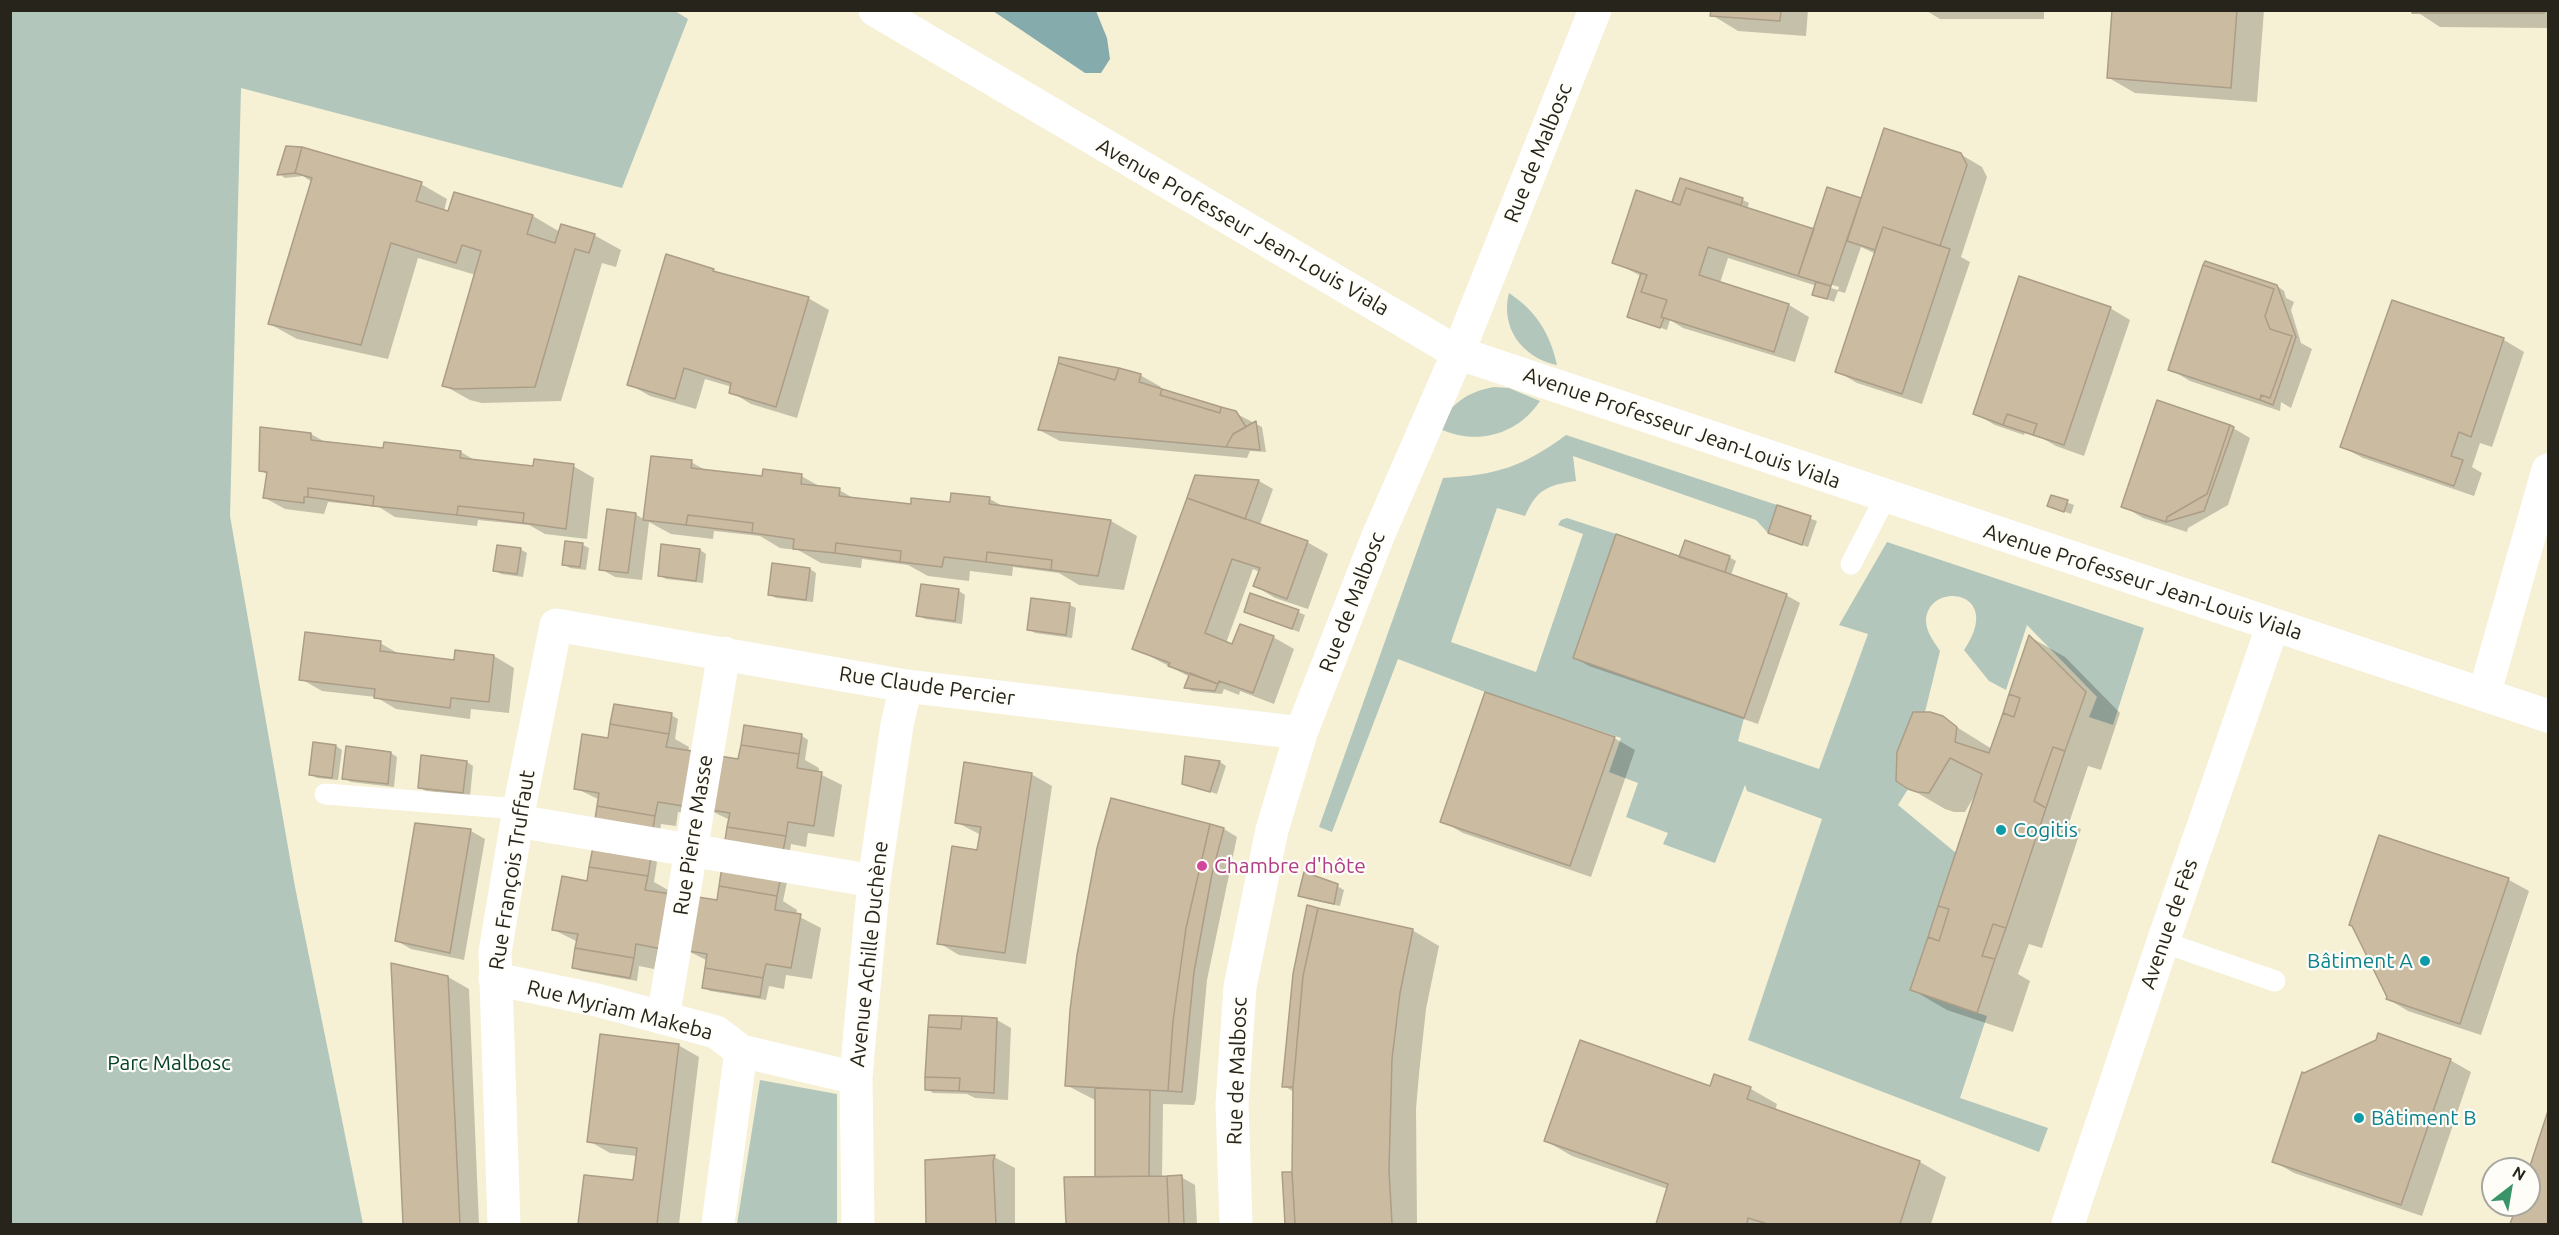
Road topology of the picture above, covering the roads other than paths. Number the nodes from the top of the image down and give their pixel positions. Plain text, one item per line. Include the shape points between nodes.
1 (875, 10) edge
2 (1595, 10) edge
3 (1458, 353) junction
4 (2548, 470) edge
5 (1886, 496) junction
6 (1851, 564) dead end
7 (556, 625) joint
8 (2273, 625) junction
9 (724, 653) junction
10 (906, 686) junction
11 (2484, 695) junction
12 (2548, 716) edge
13 (1301, 733) junction
14 (325, 794) dead end
15 (518, 815) junction
16 (691, 850) junction
17 (874, 880) junction
18 (2163, 942) junction
19 (495, 979) junction
20 (2275, 981) dead end
21 (663, 1018) junction
22 (741, 1051) junction
23 (856, 1078) junction
24 (504, 1224) edge
25 (718, 1224) edge
26 (858, 1224) edge
27 (1236, 1224) edge
28 (2068, 1224) edge

1 - 3 street, Avenue Professeur Jean-Louis Viala
2 - 3 street, Rue de Malbosc
3 - 5 street, Avenue Professeur Jean-Louis Viala
3 - 13 street, Rue de Malbosc via 1378,536
4 - 11 street
5 - 6 lane
5 - 8 street, Avenue Professeur Jean-Louis Viala
7 - 9 street, Rue Claude Percier
7 - 15 street, Rue François Truffaut
8 - 11 street, Avenue Professeur Jean-Louis Viala
8 - 18 street, Avenue de Fès
9 - 10 street, Rue Claude Percier
9 - 16 street, Rue Pierre Masse
10 - 13 street, Rue Claude Percier
10 - 17 street, Avenue Achille Duchène
11 - 12 street, Avenue Professeur Jean-Louis Viala
13 - 27 street, Rue de Malbosc via 1270,836 1240,987 1232,1104
14 - 15 lane
15 - 16 street
15 - 19 street, Rue François Truffaut via 495,952
16 - 17 street
16 - 21 street, Rue Pierre Masse
17 - 23 street, Avenue Achille Duchène
18 - 20 lane
18 - 28 street, Avenue de Fès
19 - 21 street, Rue Myriam Makeba
19 - 24 street, Rue François Truffaut
21 - 22 street, Rue Myriam Makeba via 716,1032
22 - 23 street
22 - 25 street
23 - 26 street, Avenue Achille Duchène

